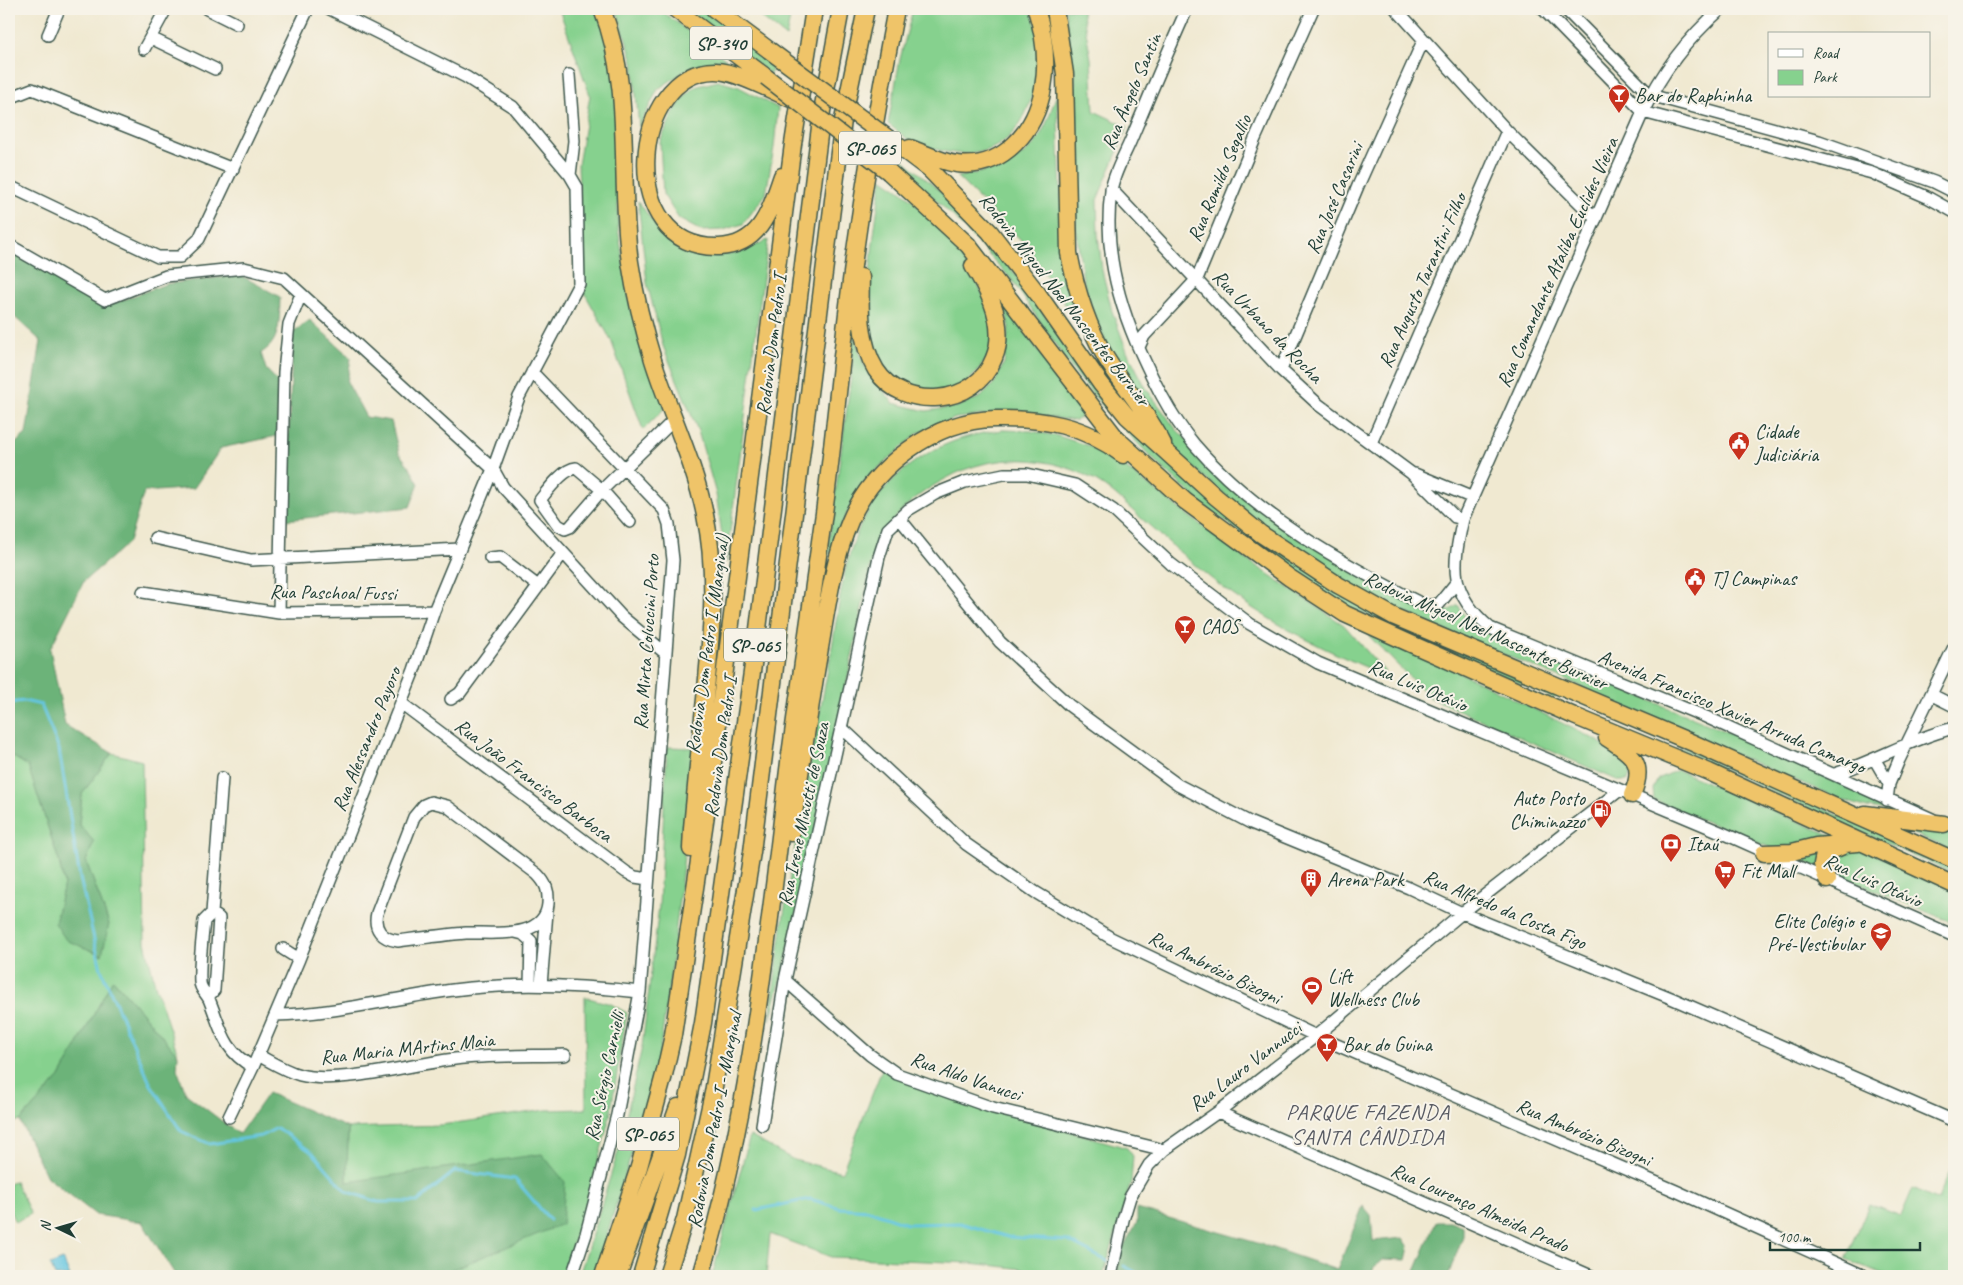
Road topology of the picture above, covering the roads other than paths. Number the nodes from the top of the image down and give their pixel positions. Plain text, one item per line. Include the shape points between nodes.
1 (59, 9) edge
2 (166, 9) edge
3 (207, 9) edge
4 (308, 9) edge
5 (330, 9) edge
6 (602, 9) edge
7 (675, 9) edge
8 (714, 9) edge
9 (728, 9) edge
10 (806, 9) edge
11 (814, 9) edge
12 (841, 9) edge
13 (866, 9) edge
14 (896, 9) edge
15 (904, 9) edge
16 (1036, 9) edge
17 (1055, 9) edge
18 (1187, 9) edge
19 (1313, 9) edge
20 (1396, 9) edge
21 (1543, 9) edge
22 (1565, 9) edge
23 (1721, 9) edge
24 (237, 24) dead end
25 (48, 35) dead end
26 (151, 38) junction
27 (891, 38) junction
28 (1423, 41) junction
29 (144, 49) dead end
30 (769, 50) junction
31 (806, 50) junction
32 (215, 69) dead end
33 (569, 75) dead end
34 (1650, 95) junction
35 (795, 101) junction
36 (9, 104) edge
37 (1643, 112) junction
38 (1506, 131) junction
39 (889, 139) junction
40 (793, 144) junction
41 (233, 169) junction
42 (570, 175) junction
43 (9, 186) edge
44 (1111, 189) junction
45 (912, 190) junction
46 (1954, 192) edge
47 (1954, 212) edge
48 (1596, 219) junction
49 (856, 243) junction
50 (9, 245) edge
51 (1197, 279) junction
52 (301, 294) junction
53 (1139, 347) junction
54 (1281, 370) junction
55 (532, 372) junction
56 (675, 419) junction
57 (1371, 443) junction
58 (1167, 453) junction
59 (493, 469) junction
60 (624, 470) junction
61 (1411, 473) junction
62 (602, 490) junction
63 (1473, 498) junction
64 (1185, 501) junction
65 (900, 519) junction
66 (1463, 519) junction
67 (630, 522) dead end
68 (155, 538) dead end
69 (460, 549) junction
70 (564, 553) junction
71 (279, 558) junction
72 (490, 558) dead end
73 (1456, 583) junction
74 (538, 586) junction
75 (143, 592) dead end
76 (434, 611) junction
77 (279, 613) junction
78 (1954, 648) edge
79 (664, 652) junction
80 (1932, 695) junction
81 (451, 699) dead end
82 (401, 703) junction
83 (1954, 706) edge
84 (1574, 716) junction
85 (842, 728) junction
86 (1954, 728) edge
87 (1907, 745) junction
88 (1875, 760) junction
89 (1835, 774) junction
90 (222, 778) dead end
91 (1888, 784) junction
92 (1626, 793) junction
93 (1887, 800) junction
94 (1845, 811) junction
95 (1944, 824) joint
96 (1853, 844) junction
97 (1764, 853) junction
98 (1954, 860) edge
99 (648, 879) junction
100 (1827, 880) junction
101 (1954, 885) edge
102 (691, 906) junction
103 (547, 912) junction
104 (1462, 914) junction
105 (515, 932) junction
106 (1954, 936) edge
107 (283, 949) dead end
108 (298, 959) junction
109 (763, 972) junction
110 (785, 980) junction
111 (530, 985) junction
112 (542, 985) junction
113 (640, 992) junction
114 (275, 1015) junction
115 (703, 1023) junction
116 (1316, 1036) junction
117 (258, 1054) junction
118 (565, 1055) dead end
119 (253, 1067) junction
120 (1218, 1112) junction
121 (229, 1118) dead end
122 (1954, 1122) edge
123 (762, 1125) dead end
124 (1164, 1150) junction
125 (714, 1234) junction
126 (572, 1276) edge
127 (604, 1276) edge
128 (618, 1276) edge
129 (641, 1276) edge
130 (667, 1276) edge
131 (698, 1276) edge
132 (701, 1276) edge
133 (1111, 1276) edge
134 (1591, 1276) edge
135 (1864, 1276) edge

1 - 25 street
2 - 26 street
3 - 24 street
4 - 41 street
5 - 42 street via 466,77 513,107
6 - 56 highway via 619,67 630,261 653,361
7 - 35 highway, Rodovia Miguel Noel Nascentes Burnier / SP-340, bridge
8 - 30 highway, SP-340
9 - 30 highway via 753,30
10 - 31 highway
11 - 31 highway, Rodovia Dom Pedro I (Marginal) / SP-065
12 - 115 highway, Rodovia Dom Pedro I / SP-065 via 822,111 758,629
13 - 130 highway, SP-065 via 840,140 752,852 729,1004 699,1163
14 - 27 highway, SP-065
15 - 27 highway, SP-065
16 - 39 highway, SP-065 via 1045,53 1043,88 1038,109 1019,141 989,161 957,164
17 - 58 highway via 1065,74 1069,253 1074,279 1090,327 1106,358 1154,427
18 - 44 street, Rua Ângelo Santin
19 - 51 street, Rua Romildo Segallio
20 - 28 street
21 - 37 street
22 - 34 street
23 - 34 street, Rua Comandante Ataliba Euclides Vieira via 1686,44
26 - 29 street
26 - 32 street
27 - 49 highway, SP-065 via 876,110
28 - 38 street
28 - 54 street, Rua José Casarini
30 - 39 highway, Rodovia Miguel Noel Nascentes Burnier, bridge
31 - 40 highway, Rodovia Dom Pedro I (Marginal) / SP-065
33 - 42 street via 574,141
34 - 37 street, Rua Comandante Ataliba Euclides Vieira
34 - 46 street via 1819,140
35 - 40 highway via 718,71 705,72 675,87 662,101 649,136 647,176 654,208 674,235 689,243 705,247 740,242 756,232 768,218
35 - 45 highway, Rodovia Miguel Noel Nascentes Burnier, bridge
36 - 41 street via 12,97 32,89
37 - 47 street via 1872,173 1927,196
37 - 48 street, Rua Comandante Ataliba Euclides Vieira
38 - 48 street
38 - 57 street, Rua Augusto Tarantini Filho
39 - 58 highway, Rodovia Miguel Noel Nascentes Burnier via 930,170 979,219 1018,267 1101,384 1127,416
40 - 102 highway, Rodovia Dom Pedro I (Marginal) / SP-065 via 708,801
41 - 43 street via 199,239 180,257 158,256
42 - 55 street, Rua Alessandro Payoro via 578,194 580,280
44 - 51 street, Rua Urbano da Rocha
44 - 53 street via 1109,242 1122,308
45 - 49 highway via 965,253 985,283 995,310 998,342 994,358 975,384 958,394 925,398 902,392 883,379 869,354 863,332 861,258
45 - 64 highway, Rodovia Miguel Noel Nascentes Burnier via 968,244 1117,439
48 - 63 street, Rua Comandante Ataliba Euclides Vieira
49 - 109 highway, SP-065
50 - 52 street via 105,300 166,276 244,268 284,278
51 - 53 street, Rua Romildo Segallio via 1144,336
51 - 54 street, Rua Urbano da Rocha
52 - 59 street
52 - 71 street via 289,324 284,372
53 - 73 street via 1159,393 1193,443 1226,478 1265,509 1349,566 1426,606 1439,604
54 - 57 street, Rua Urbano da Rocha via 1319,405
55 - 59 street, Rua Alessandro Payoro via 519,397
55 - 60 street, Rua Mirta Coluccini Porto
56 - 60 street
56 - 102 highway via 705,515 712,579 711,636 692,828
57 - 61 street, Rua Urbano da Rocha
58 - 94 highway, Rodovia Miguel Noel Nascentes Burnier via 1261,534 1338,585 1395,617
59 - 69 street, Rua Alessandro Payoro
59 - 70 street via 503,487
60 - 62 street
60 - 79 street, Rua Mirta Coluccini Porto via 664,510 669,524 672,590
61 - 63 street, Rua Urbano da Rocha
61 - 66 street, Rua Urbano da Rocha via 1455,517
62 - 62 street via 576,468 571,469 540,500 565,529
62 - 67 street
63 - 66 street, Rua Comandante Ataliba Euclides Vieira
64 - 84 highway, Rodovia Miguel Noel Nascentes Burnier via 1266,562 1345,614
64 - 109 highway via 1097,437 1071,426 1038,420 982,419 951,428 923,440 899,458 868,490 851,519 831,584 784,874
65 - 85 street, Rua Irene Minutti de Souza via 888,529 878,557
65 - 92 street, Rua Luis Otávio via 908,510 935,494 965,482 1004,474 1027,474 1075,485 1113,510 1171,564 1250,624 1301,653 1422,708
65 - 104 street, Rua Alfredo da Costa Figo via 1000,642 1070,706 1178,785 1251,822 1409,888
66 - 73 street, Rua Comandante Ataliba Euclides Vieira
68 - 71 street via 251,560
69 - 71 street
69 - 76 street, Rua Alessandro Payoro
70 - 74 street
70 - 79 street via 622,616
71 - 77 street
72 - 74 street via 500,557
73 - 89 street, Avenida Francisco Xavier Arruda Camargo via 1475,615 1490,628
74 - 81 street via 460,693
75 - 77 street, Rua Paschoal Fussi
76 - 77 street, Rua Paschoal Fussi
76 - 82 street, Rua Alessandro Payoro
78 - 80 street
79 - 99 street, Rua Mirta Coluccini Porto
80 - 83 street
80 - 87 street
82 - 99 street, Rua João Francisco Barbosa via 626,872
82 - 108 street, Rua Alessandro Payoro
84 - 92 highway via 1628,752 1638,764 1639,776
84 - 96 highway, Rodovia Miguel Noel Nascentes Burnier via 1710,772
85 - 110 street, Rua Irene Minutti de Souza
85 - 116 street, Rua Ambrózio Bizogni via 966,844 1035,892 1111,938
86 - 87 street via 1930,734
87 - 88 street
87 - 91 street
88 - 89 street
88 - 91 street
89 - 93 street, Avenida Francisco Xavier Arruda Camargo
90 - 119 street via 212,912 219,918 214,990 208,997 231,1051
91 - 93 street
92 - 97 street, Rua Luis Otávio
92 - 104 street, Rua Lauro Vannucci
93 - 95 street, Avenida Francisco Xavier Arruda Camargo
94 - 95 highway
94 - 98 highway, Rodovia Miguel Noel Nascentes Burnier
96 - 97 highway
96 - 100 highway via 1824,854 1822,864
96 - 101 highway, Rodovia Miguel Noel Nascentes Burnier
97 - 100 street, Rua Luis Otávio
99 - 113 street, Rua Sérgio Carnielli
100 - 106 street, Rua Luis Otávio
102 - 127 highway, Rodovia Dom Pedro I (Marginal) / SP-065 via 664,1075
103 - 105 street via 537,924
103 - 105 street via 548,893 545,882 537,874 447,806 431,802 424,805 414,817 377,913 376,926 380,933 398,941 467,933
103 - 112 street
104 - 116 street, Rua Lauro Vannucci
104 - 122 street, Rua Alfredo da Costa Figo via 1680,1002
105 - 111 street via 531,941
107 - 108 street
108 - 114 street, Rua Alessandro Payoro
109 - 125 highway, Rodovia Dom Pedro I - Marginal via 747,1072
110 - 123 street, Rua Irene Minutti de Souza
110 - 124 street, Rua Aldo Vanucci via 870,1055 898,1074 993,1108
111 - 112 street
111 - 114 street via 454,990 327,1013
112 - 113 street
113 - 126 street, Rua Sérgio Carnielli via 617,1115
114 - 117 street, Rua Alessandro Payoro
115 - 128 highway via 667,1142
115 - 129 highway, Rodovia Dom Pedro I / SP-065 via 677,1155
116 - 120 street, Rua Lauro Vannucci
116 - 135 street, Rua Ambrózio Bizogni
117 - 118 street, Rua Maria MArtins Maia via 298,1074 323,1077 355,1075 420,1062
117 - 119 street, Rua Alessandro Payoro
119 - 121 street, Rua Alessandro Payoro
120 - 124 street, Rua Lauro Vannucci
120 - 134 street, Rua Lourenço Almeida Prado
124 - 133 street, Rua Lauro Vannucci via 1148,1166 1130,1197
125 - 131 highway
125 - 132 highway, Rodovia Dom Pedro I - Marginal

